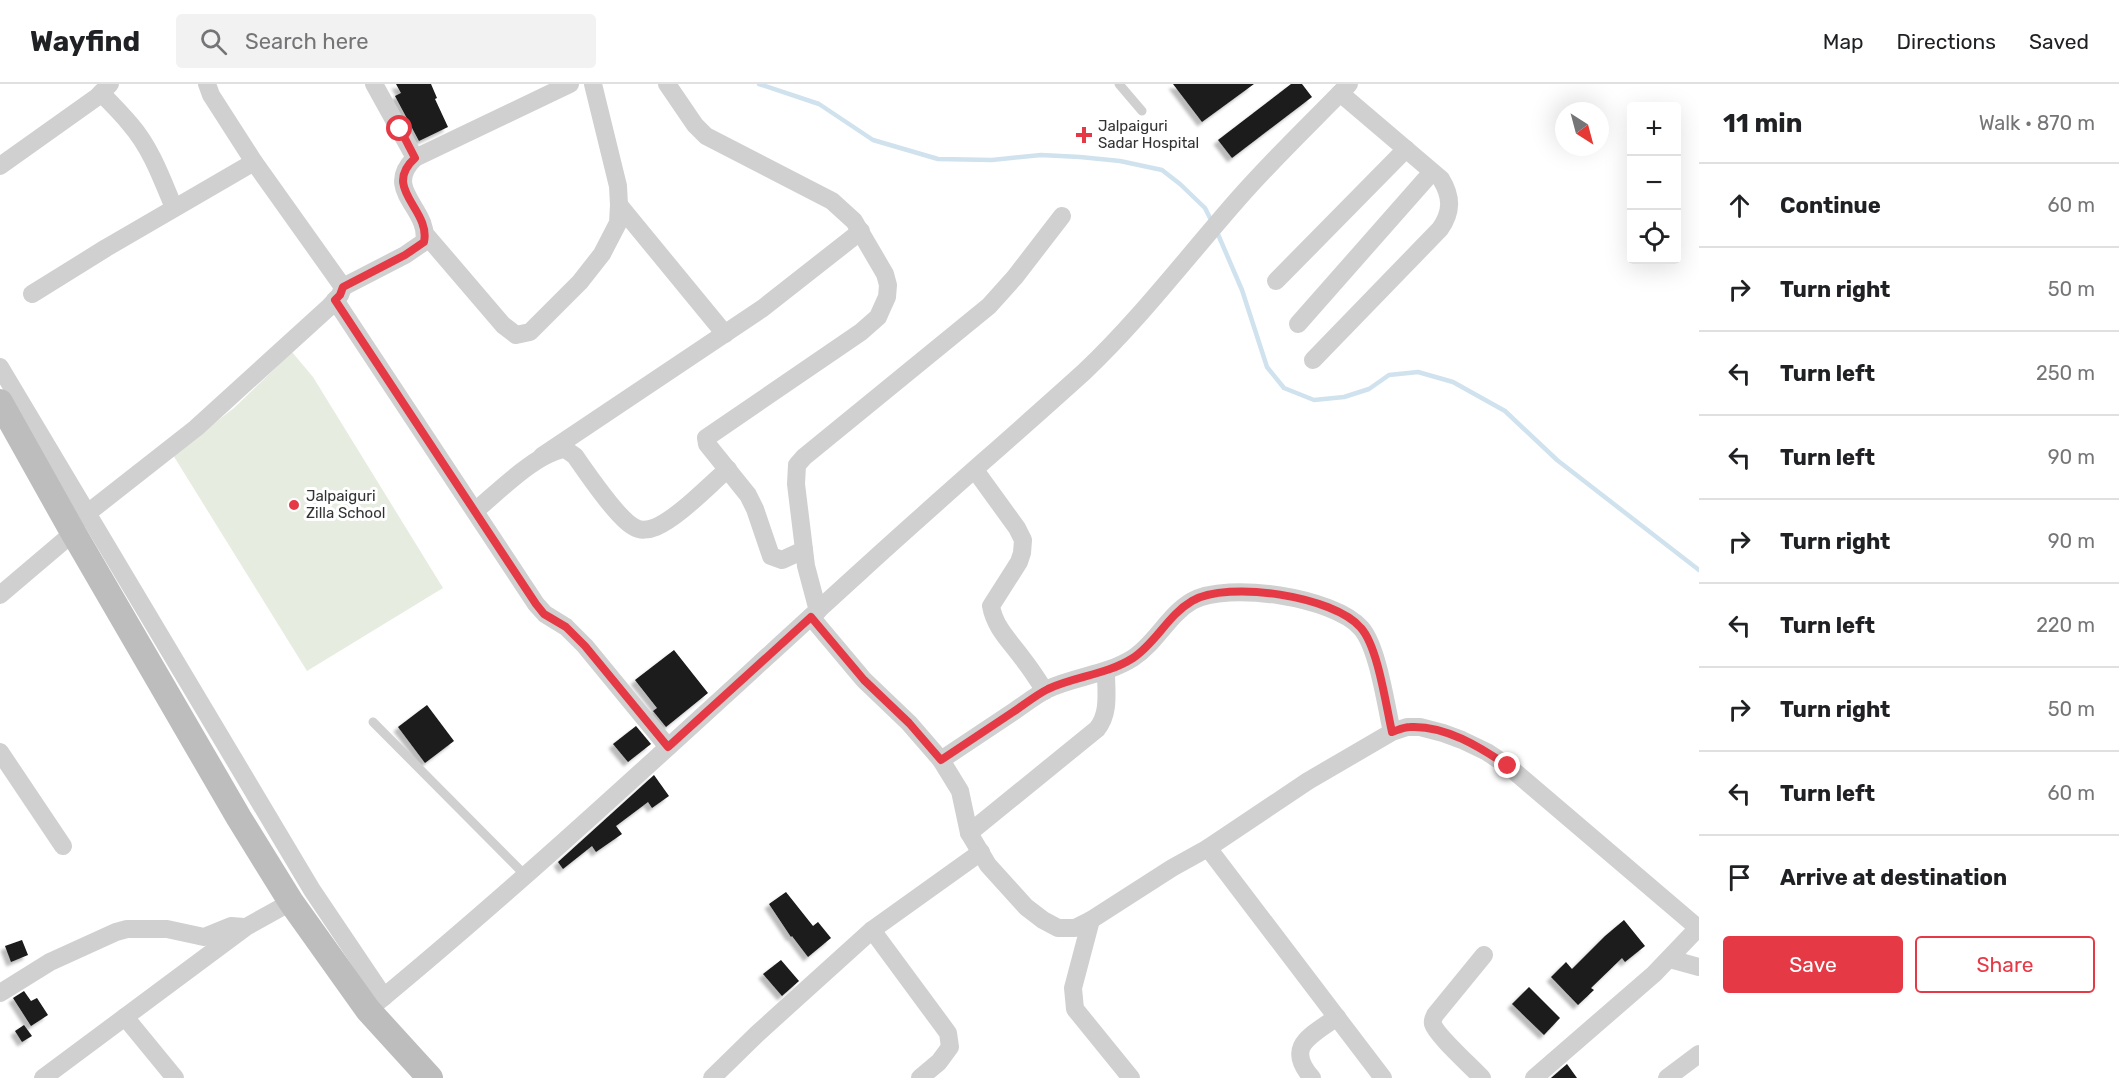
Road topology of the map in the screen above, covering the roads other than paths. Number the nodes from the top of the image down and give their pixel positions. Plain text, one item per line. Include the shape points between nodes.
1 (207, 84) edge
2 (374, 84) edge
3 (570, 84) edge
4 (593, 84) edge
5 (667, 84) edge
6 (1119, 84) edge
7 (106, 88) edge
8 (1344, 88) edge
9 (1142, 111) dead end
10 (1406, 149) junction
11 (415, 158) junction
12 (254, 162) junction
13 (0, 166) edge
14 (1432, 172) junction
15 (619, 205) junction
16 (174, 208) junction
17 (1062, 216) dead end
18 (861, 231) junction
19 (426, 235) junction
20 (1275, 281) dead end
21 (339, 293) junction
22 (32, 294) dead end
23 (1298, 324) dead end
24 (725, 334) junction
25 (1313, 360) dead end
26 (0, 367) edge
27 (0, 403) edge
28 (542, 456) junction
29 (728, 469) junction
30 (975, 470) junction
31 (475, 511) junction
32 (77, 524) junction
33 (804, 550) junction
34 (0, 595) edge
35 (814, 614) junction
36 (1106, 672) junction
37 (1045, 691) junction
38 (373, 722) dead end
39 (1392, 732) junction
40 (668, 747) junction
41 (0, 752) edge
42 (941, 760) junction
43 (969, 833) junction
44 (63, 846) dead end
45 (1208, 848) junction
46 (981, 852) junction
47 (525, 875) junction
48 (291, 902) junction
49 (1091, 921) junction
50 (246, 927) junction
51 (1699, 927) edge
52 (872, 930) junction
53 (1484, 955) dead end
54 (1670, 959) junction
55 (1699, 967) edge
56 (0, 993) edge
57 (376, 1003) junction
58 (125, 1017) junction
59 (1337, 1017) junction
60 (1699, 1054) edge
61 (49, 1076) edge
62 (175, 1078) edge
63 (430, 1078) edge
64 (712, 1078) edge
65 (920, 1078) edge
66 (1131, 1078) edge
67 (1312, 1078) edge
68 (1383, 1078) edge
69 (1482, 1078) edge
70 (1533, 1078) edge
71 (1666, 1078) edge

1 - 12 street
2 - 11 street
3 - 11 street
4 - 15 street via 618,186
5 - 18 street via 706,136 832,201
6 - 9 lane
7 - 13 street
7 - 16 street via 152,158
8 - 10 street
8 - 30 street via 1239,199 1103,355
10 - 14 street
10 - 20 street
11 - 19 street via 406,166 403,186
12 - 16 street
12 - 21 street
14 - 23 street
14 - 25 street via 1448,191 1447,218
15 - 19 street via 618,223 585,276 530,332 516,335
15 - 24 street
16 - 22 street
17 - 33 street via 989,306 797,465
18 - 24 street
18 - 29 street via 888,285 878,317 798,377 706,438
19 - 21 street via 424,242 405,255
21 - 31 street
21 - 32 street via 196,428
24 - 28 street
26 - 32 street
27 - 32 street
28 - 29 street via 565,449 575,456 624,520 647,530 669,519
28 - 31 street
29 - 33 street via 753,504 771,556 782,560
30 - 35 street
30 - 37 street via 1023,540 1019,562 991,606 993,616
31 - 40 street via 544,614 566,627 585,646
32 - 34 street
32 - 48 street via 239,818
32 - 57 street via 312,890
33 - 35 street
35 - 40 street
35 - 42 street via 864,680
36 - 37 street via 1065,681
36 - 39 street via 1135,657 1194,600 1260,592 1290,596 1350,618 1361,628 1376,663
36 - 43 street via 1103,722
37 - 42 street
38 - 47 lane
39 - 45 street via 1308,781
39 - 51 street via 1420,727 1487,752
40 - 47 street
41 - 44 street
42 - 43 street via 960,791
43 - 46 street
45 - 49 street
45 - 59 street
46 - 49 street via 1008,888 1043,920 1066,929
46 - 52 street
47 - 57 street
48 - 50 street
48 - 57 street
49 - 66 street via 1073,988 1075,1009
50 - 56 street via 231,926 204,937 167,929 127,929 50,962
50 - 58 street
51 - 54 street
52 - 64 street
52 - 65 street via 948,1033 950,1047
53 - 69 street via 1433,1021 1440,1035
54 - 55 street
54 - 70 street
57 - 63 street
58 - 61 street
58 - 62 street
59 - 67 street via 1299,1050 1300,1060
59 - 68 street
60 - 71 street

